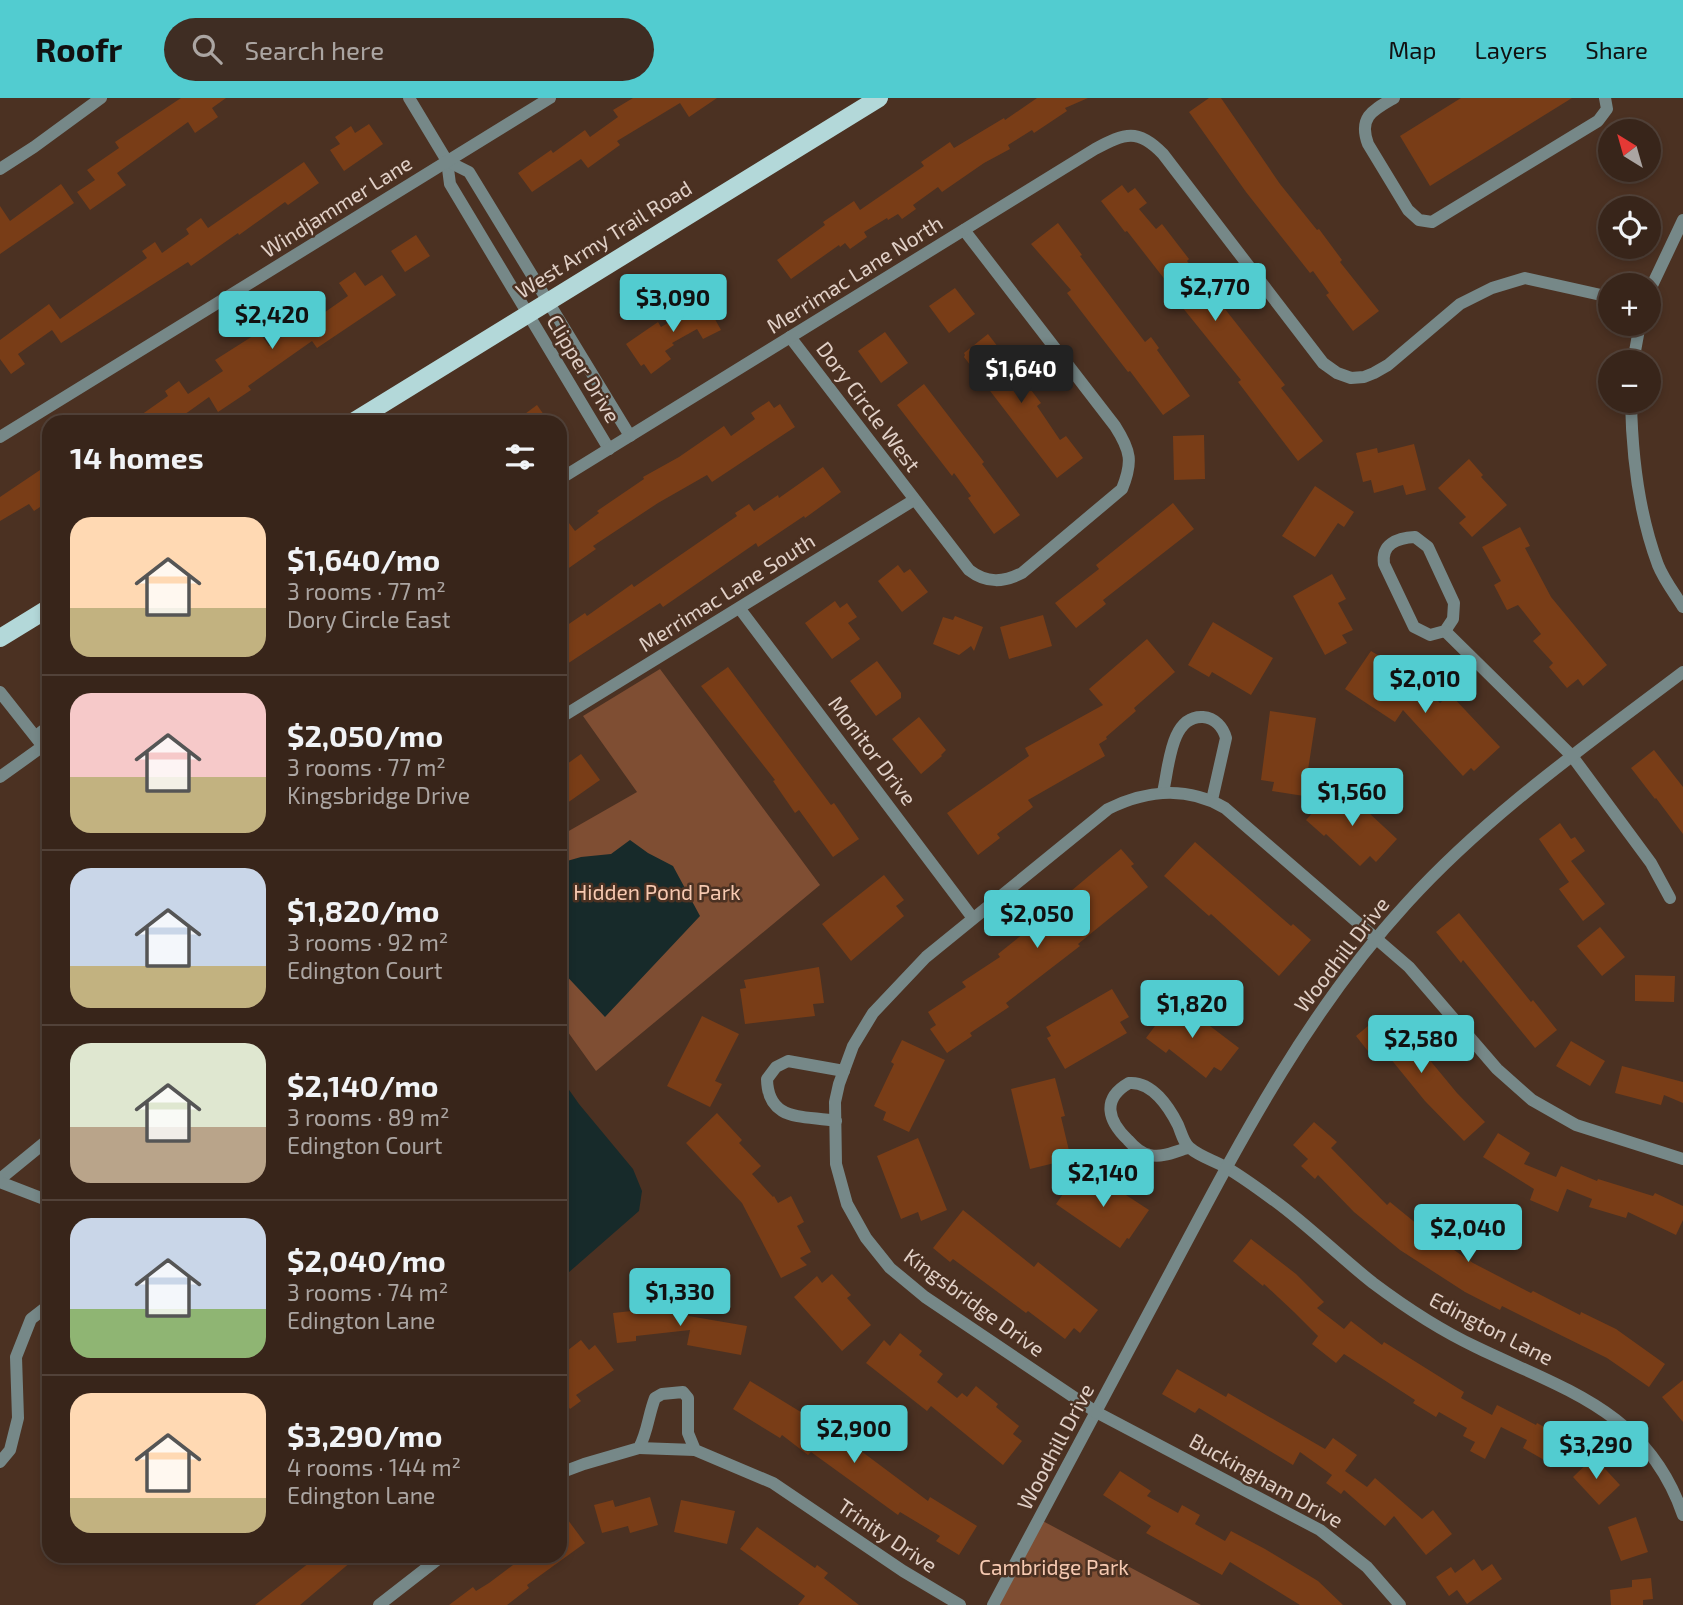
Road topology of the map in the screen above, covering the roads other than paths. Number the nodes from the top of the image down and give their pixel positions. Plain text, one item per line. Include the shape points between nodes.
1 (101, 98) edge
2 (409, 98) edge
3 (550, 98) edge
4 (879, 98) edge
5 (1394, 98) edge
6 (1605, 98) edge
7 (447, 162) junction
8 (0, 169) edge
9 (1683, 220) edge
10 (964, 230) junction
11 (1658, 273) edge
12 (1598, 295) edge
13 (547, 301) junction
14 (527, 314) junction
15 (790, 337) junction
16 (1631, 413) edge
17 (364, 415) edge
18 (630, 436) junction
19 (0, 437) edge
20 (609, 449) junction
21 (567, 475) edge
22 (914, 500) junction
23 (1683, 607) edge
24 (740, 609) junction
25 (42, 612) edge
26 (1445, 631) junction
27 (0, 638) edge
28 (1683, 672) edge
29 (0, 692) edge
30 (567, 714) edge
31 (42, 744) edge
32 (42, 746) edge
33 (1572, 756) junction
34 (0, 778) edge
35 (1163, 792) junction
36 (1212, 800) junction
37 (1670, 898) dead end
38 (972, 917) junction
39 (1378, 937) junction
40 (844, 1071) junction
41 (836, 1121) junction
42 (42, 1145) edge
43 (1188, 1148) junction
44 (1683, 1159) edge
45 (1226, 1167) junction
46 (1, 1181) edge
47 (0, 1197) edge
48 (42, 1197) edge
49 (42, 1310) edge
50 (1096, 1412) junction
51 (639, 1448) junction
52 (695, 1450) junction
53 (0, 1462) edge
54 (567, 1470) edge
55 (1683, 1515) edge
56 (433, 1563) edge
57 (379, 1605) edge
58 (960, 1605) edge
59 (993, 1605) edge
60 (1400, 1605) edge

1 - 8 street
2 - 7 street, Clipper Drive
3 - 7 street, Windjammer Lane
4 - 13 main road, West Army Trail Road
5 - 6 street via 1372,111 1364,133 1408,210 1419,220 1432,222 1598,121 1607,109
7 - 13 street, Clipper Drive via 469,172
7 - 14 street, Clipper Drive via 450,184
7 - 19 street, Windjammer Lane
9 - 11 street
10 - 12 street, Merrimac Lane North via 1095,149 1123,136 1138,136 1163,154 1323,363 1350,378 1364,377 1388,365 1460,304 1492,288 1525,278
10 - 15 street, Merrimac Lane North
10 - 22 street, Dory Circle West via 1115,426 1130,457 1129,473 1122,489 1008,580 992,581 969,570
13 - 14 main road, West Army Trail Road
13 - 18 street, Clipper Drive
14 - 17 main road, West Army Trail Road
14 - 20 street, Clipper Drive
15 - 18 street, Merrimac Lane North
15 - 22 street, Dory Circle West
16 - 23 street via 1640,495 1659,567
18 - 20 street, Merrimac Lane North
20 - 21 street, Merrimac Lane North
22 - 24 street, Merrimac Lane South
24 - 30 street, Merrimac Lane South
24 - 38 street, Monitor Drive
25 - 27 main road
26 - 26 street via 1453,619 1454,603 1427,547 1415,537 1389,544 1382,555 1384,564 1413,628 1430,635
26 - 33 street
28 - 33 street, Woodhill Drive
29 - 31 street
32 - 34 street
33 - 37 street via 1651,863
33 - 39 street, Woodhill Drive via 1460,849
35 - 36 street, Kingsbridge Drive
35 - 36 street via 1180,726 1189,719 1207,718 1220,725 1226,738
35 - 38 street, Kingsbridge Drive via 1131,798 1108,809
36 - 39 street, Kingsbridge Drive
38 - 40 street, Kingsbridge Drive via 880,1004 853,1046
39 - 44 street, Kingsbridge Drive via 1419,977 1497,1069 1532,1100 1576,1125
39 - 45 street, Woodhill Drive via 1301,1039
40 - 41 street, Kingsbridge Drive via 835,1102
40 - 41 street via 788,1061 766,1079 773,1106 782,1112
41 - 50 street, Kingsbridge Drive via 836,1164 847,1204 890,1268 925,1297
42 - 46 street
43 - 43 street via 1164,1103 1143,1085 1129,1083 1113,1095 1111,1116 1118,1131 1138,1150 1163,1156
43 - 45 street, Edington Lane
45 - 50 street, Woodhill Drive
45 - 55 street, Edington Lane via 1427,1320 1610,1414 1661,1468
46 - 47 street
46 - 48 street
49 - 53 street via 31,1319 16,1357 18,1418 10,1450
50 - 59 street, Woodhill Drive
50 - 60 street, Buckingham Drive via 1320,1530 1367,1567
51 - 52 street
51 - 52 street via 655,1398 682,1392 688,1398 688,1433
51 - 54 street
52 - 58 street, Trinity Drive via 773,1483
56 - 57 street

